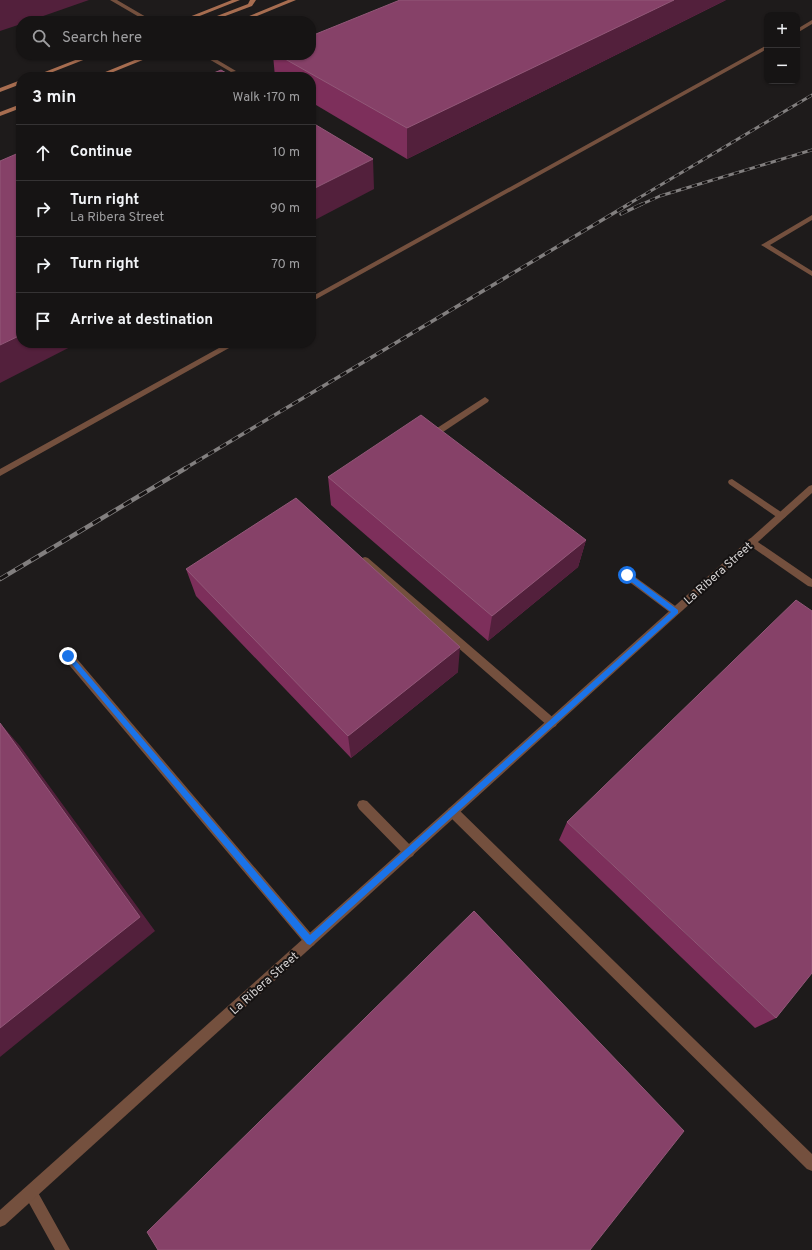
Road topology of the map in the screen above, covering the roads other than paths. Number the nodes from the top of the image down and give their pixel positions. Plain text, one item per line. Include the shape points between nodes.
1 (113, 0) edge
2 (237, 0) edge
3 (253, 0) edge
4 (294, 0) edge
5 (141, 16) edge
6 (195, 16) edge
7 (220, 16) edge
8 (253, 16) edge
9 (812, 22) edge
10 (800, 29) edge
11 (765, 48) edge
12 (80, 60) edge
13 (139, 60) edge
14 (214, 60) edge
15 (233, 71) dead end
16 (48, 72) edge
17 (109, 72) edge
18 (16, 84) edge
19 (0, 90) edge
20 (16, 108) edge
21 (0, 114) edge
22 (812, 217) edge
23 (812, 274) edge
24 (316, 297) edge
25 (225, 348) edge
26 (485, 400) dead end
27 (437, 432) edge
28 (0, 473) edge
29 (732, 482) dead end
30 (812, 488) edge
31 (781, 516) junction
32 (752, 542) junction
33 (359, 556) edge
34 (627, 575) dead end
35 (811, 583) dead end
36 (676, 611) junction
37 (68, 656) dead end
38 (552, 723) junction
39 (363, 805) dead end
40 (453, 812) junction
41 (409, 852) junction
42 (310, 941) junction
43 (812, 1164) edge
44 (31, 1194) junction
45 (0, 1220) edge
46 (63, 1250) edge

1 - 5 street
2 - 6 main road
3 - 7 main road via 250,4
4 - 8 main road
9 - 10 street
11 - 24 street
12 - 16 main road
13 - 17 main road
14 - 15 street
18 - 19 main road
20 - 21 main road
22 - 23 street via 765,245
25 - 28 street
26 - 27 street
29 - 31 street
30 - 31 street, La Ribera Street
31 - 32 street, La Ribera Street
32 - 35 street
32 - 36 street, La Ribera Street
33 - 38 street
34 - 36 street
36 - 38 street, La Ribera Street
37 - 42 street
38 - 40 street, La Ribera Street
39 - 41 street
40 - 41 street, La Ribera Street
40 - 43 street
41 - 42 street, La Ribera Street
42 - 44 street, La Ribera Street
44 - 45 street, La Ribera Street
44 - 46 street

